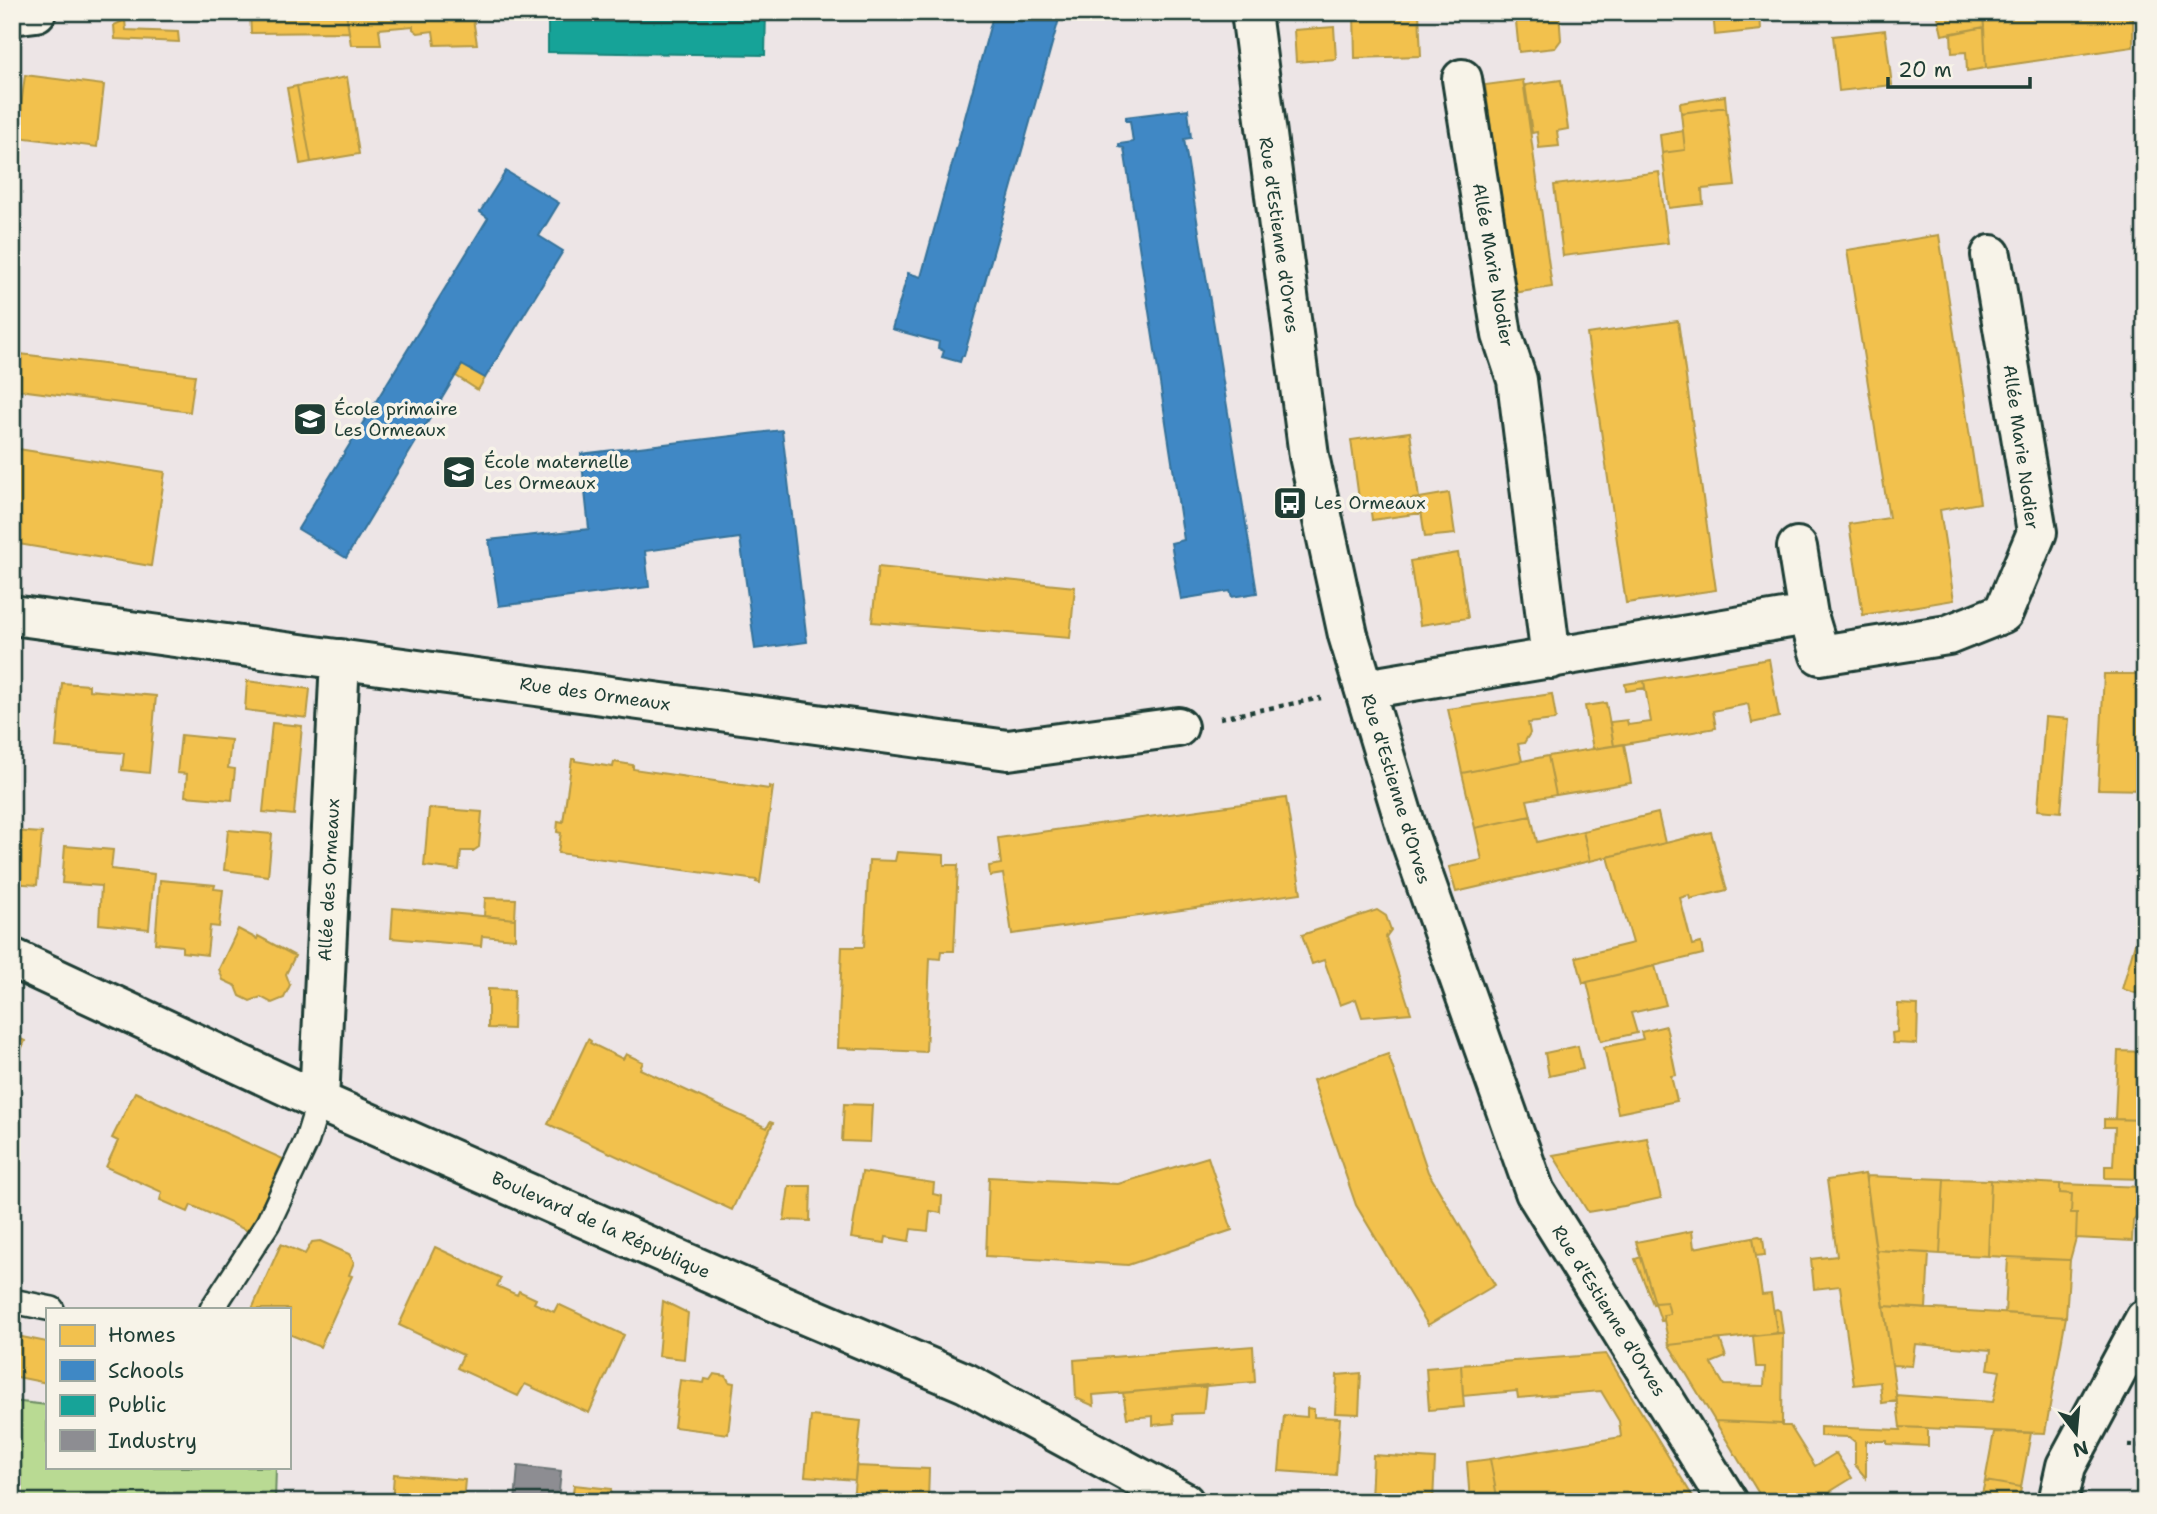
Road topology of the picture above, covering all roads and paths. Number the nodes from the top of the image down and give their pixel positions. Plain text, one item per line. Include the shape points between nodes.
1 (36, 12) edge
2 (1251, 12) edge
3 (12, 15) edge
4 (1462, 79) dead end
5 (1991, 255) dead end
6 (1797, 547) dead end
7 (12, 615) edge
8 (1808, 615) junction
9 (340, 659) junction
10 (1551, 659) junction
11 (1365, 689) junction
12 (1178, 727) joint
13 (12, 958) edge
14 (319, 1101) junction
15 (12, 1301) edge
16 (47, 1308) edge
17 (213, 1308) edge
18 (2145, 1319) edge
19 (1184, 1502) edge
20 (1728, 1502) edge
21 (2058, 1502) edge

1 - 3 street
2 - 11 street, Rue d'Estienne d'Orves via 1309,456 1348,635
4 - 10 street, Allée Marie Nodier via 1502,335 1517,380
5 - 8 street, Allée Marie Nodier via 2037,532 2003,612 1948,635 1820,654
6 - 8 street, Allée Marie Nodier
7 - 9 street, Rue des Ormeaux
8 - 10 street
9 - 12 street, Rue des Ormeaux via 1008,750
9 - 14 street, Allée des Ormeaux
10 - 11 street
11 - 12 path
11 - 20 street, Rue d'Estienne d'Orves via 1408,834 1535,1192
13 - 14 street, Boulevard de la République
14 - 17 lane via 307,1140 268,1223
14 - 19 street, Boulevard de la République via 966,1383
15 - 16 lane
18 - 21 street via 2066,1466

